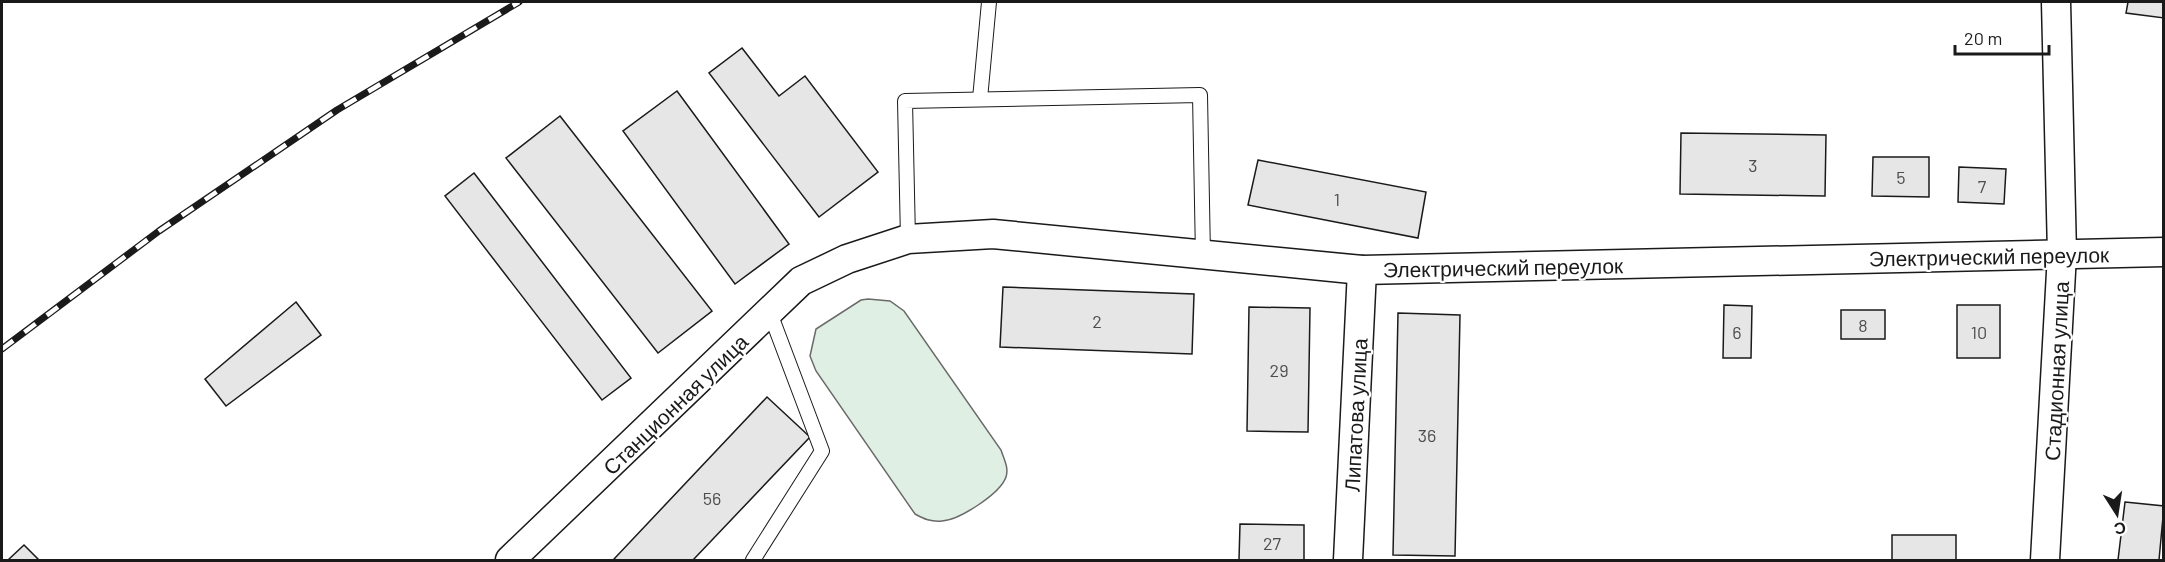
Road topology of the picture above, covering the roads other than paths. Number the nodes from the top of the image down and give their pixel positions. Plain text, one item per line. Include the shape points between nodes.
1 (989, 2) edge
2 (2056, 2) edge
3 (980, 99) junction
4 (908, 239) junction
5 (2163, 252) edge
6 (2062, 254) junction
7 (1203, 256) junction
8 (847, 259) joint
9 (1362, 270) junction
10 (770, 313) junction
11 (510, 561) edge
12 (753, 561) edge
13 (1348, 561) edge
14 (2045, 561) edge

1 - 3 lane
2 - 6 street, Стадионная улица
3 - 4 lane via 905,101
3 - 7 lane via 1200,95
4 - 7 street, Электрический переулок via 993,234
4 - 8 street, Электрический переулок
5 - 6 street, Электрический переулок
6 - 9 street, Электрический переулок
6 - 14 street, Стадионная улица
7 - 9 street, Электрический переулок
8 - 10 street, Станционная улица via 801,281
9 - 13 street, Липатова улица
10 - 11 street, Станционная улица
10 - 12 lane via 822,451

